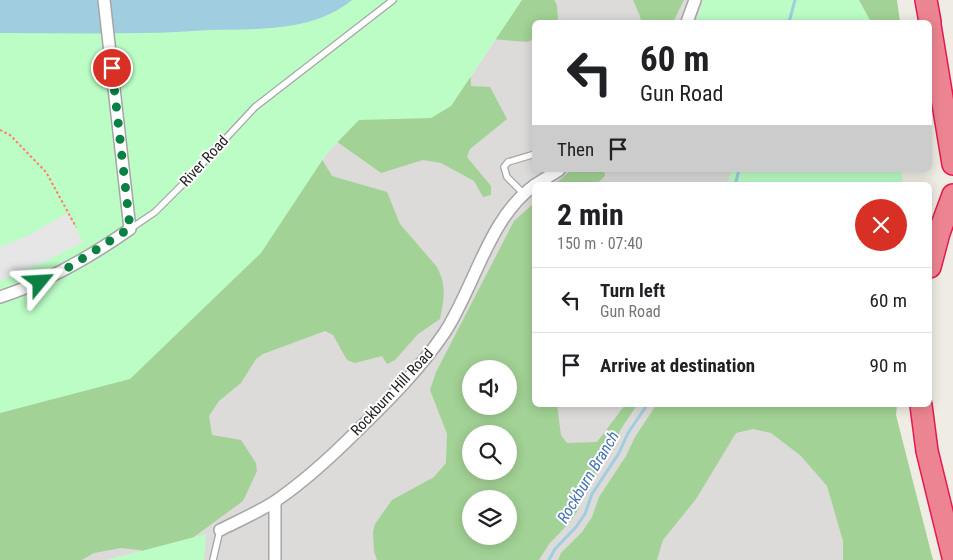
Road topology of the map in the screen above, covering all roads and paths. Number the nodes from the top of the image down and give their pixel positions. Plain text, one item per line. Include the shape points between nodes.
1 (104, 0) edge
2 (393, 0) edge
3 (695, 0) edge
4 (926, 0) edge
5 (688, 20) edge
6 (929, 20) edge
7 (932, 36) edge
8 (0, 130) edge
9 (532, 155) edge
10 (953, 164) edge
11 (556, 172) edge
12 (540, 182) edge
13 (532, 187) edge
14 (524, 194) junction
15 (953, 195) edge
16 (76, 227) dead end
17 (130, 228) junction
18 (932, 259) edge
19 (0, 297) edge
20 (921, 407) edge
21 (275, 502) junction
22 (220, 530) joint
23 (953, 557) edge
24 (213, 560) edge
25 (275, 560) edge

1 - 17 street
2 - 17 lane, River Road via 255,107 181,186 154,212
3 - 5 street
4 - 6 highway
7 - 10 highway
8 - 16 path via 10,135 46,172
9 - 14 lane via 508,162 504,167 507,177
11 - 12 street, Rockburn Hill Road
13 - 14 street, Rockburn Hill Road
14 - 21 street, Rockburn Hill Road via 499,226 460,304 428,355 386,404 304,481
15 - 18 highway
17 - 19 street, River Road via 71,266 25,289
20 - 23 highway via 927,451
21 - 22 street, Rockburn Hill Road
21 - 25 street
22 - 24 lane

